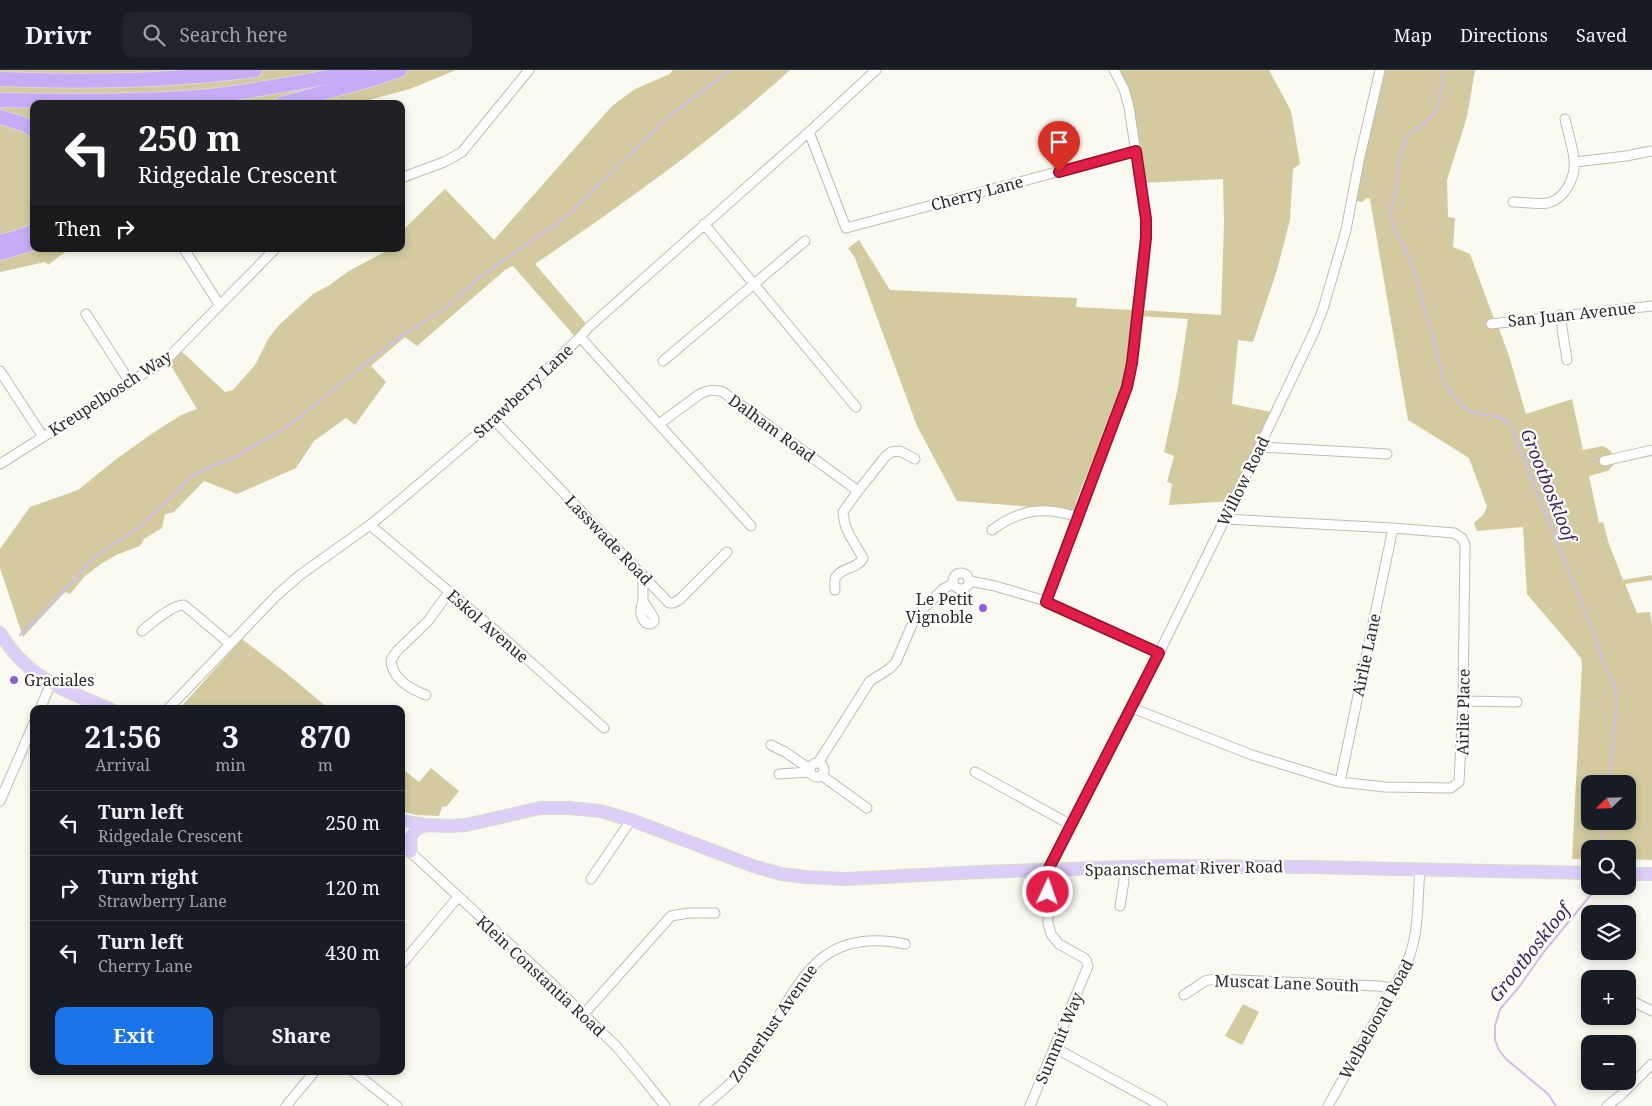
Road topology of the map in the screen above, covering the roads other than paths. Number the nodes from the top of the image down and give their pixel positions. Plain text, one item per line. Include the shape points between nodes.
1 (255, 70) edge
2 (365, 70) edge
3 (400, 70) edge
4 (529, 70) edge
5 (876, 70) edge
6 (1114, 70) edge
7 (1380, 70) edge
8 (0, 79) edge
9 (0, 100) edge
10 (30, 100) edge
11 (145, 100) edge
12 (296, 100) edge
13 (0, 117) edge
14 (1565, 119) dead end
15 (30, 128) edge
16 (809, 132) junction
17 (1136, 151) junction
18 (1652, 151) edge
19 (1575, 162) junction
20 (405, 177) edge
21 (1513, 202) dead end
22 (704, 224) junction
23 (30, 233) edge
24 (805, 241) dead end
25 (0, 242) edge
26 (30, 245) edge
27 (186, 252) edge
28 (272, 252) edge
29 (0, 253) edge
30 (755, 285) junction
31 (220, 304) junction
32 (1652, 306) edge
33 (86, 314) dead end
34 (1560, 315) junction
35 (1491, 324) dead end
36 (580, 338) junction
37 (1567, 360) dead end
38 (663, 361) dead end
39 (0, 371) edge
40 (130, 382) junction
41 (856, 407) dead end
42 (494, 420) junction
43 (659, 424) junction
44 (42, 437) junction
45 (1259, 447) junction
46 (1652, 450) edge
47 (1388, 454) dead end
48 (915, 459) dead end
49 (1604, 461) dead end
50 (0, 464) edge
51 (858, 491) junction
52 (1077, 517) junction
53 (1225, 519) junction
54 (370, 525) junction
55 (751, 526) dead end
56 (1393, 528) junction
57 (992, 530) dead end
58 (727, 552) dead end
59 (643, 575) junction
60 (835, 590) dead end
61 (449, 592) junction
62 (643, 601) dead end
63 (1046, 602) junction
64 (142, 631) dead end
65 (0, 633) edge
66 (229, 643) junction
67 (1159, 653) junction
68 (52, 683) junction
69 (426, 695) dead end
70 (1463, 701) junction
71 (1517, 702) dead end
72 (42, 705) edge
73 (101, 705) edge
74 (172, 705) edge
75 (1132, 708) junction
76 (604, 728) dead end
77 (30, 732) edge
78 (771, 745) dead end
79 (818, 763) junction
80 (810, 770) junction
81 (975, 772) dead end
82 (779, 774) dead end
83 (821, 775) junction
84 (1340, 782) junction
85 (0, 801) edge
86 (868, 808) dead end
87 (631, 820) junction
88 (405, 821) edge
89 (425, 825) junction
90 (1071, 825) junction
91 (405, 834) edge
92 (405, 845) edge
93 (411, 852) junction
94 (1123, 868) junction
95 (1420, 869) junction
96 (1048, 870) junction
97 (1581, 873) edge
98 (1636, 874) edge
99 (1652, 874) edge
100 (591, 879) dead end
101 (458, 897) junction
102 (1120, 906) dead end
103 (715, 913) dead end
104 (905, 944) dead end
105 (405, 959) edge
106 (1393, 988) junction
107 (1184, 995) dead end
108 (1636, 1003) edge
109 (1652, 1011) edge
110 (584, 1015) junction
111 (1054, 1048) junction
112 (1652, 1064) edge
113 (312, 1075) edge
114 (358, 1075) edge
115 (286, 1106) edge
116 (397, 1106) edge
117 (665, 1106) edge
118 (704, 1106) edge
119 (1030, 1106) edge
120 (1162, 1106) edge
121 (1328, 1106) edge
122 (1607, 1106) edge

1 - 8 highway via 128,81
2 - 11 highway via 211,96
3 - 12 highway
4 - 20 street via 462,152
5 - 16 street, Strawberry Lane
6 - 17 street via 1129,107
7 - 45 street, Willow Road via 1346,230 1323,309
9 - 10 highway
13 - 15 highway
14 - 19 street
16 - 17 street, Cherry Lane via 846,228
16 - 22 street, Strawberry Lane
17 - 52 street via 1146,238 1132,363 1122,401
18 - 19 street
19 - 21 street via 1561,197 1547,203
22 - 30 street
22 - 36 street, Strawberry Lane via 589,326
23 - 25 highway
24 - 30 street
26 - 29 highway
27 - 31 street
28 - 31 street, Kreupelbosch Way
30 - 38 street
30 - 41 street
31 - 40 street, Kreupelbosch Way via 167,358
32 - 34 street, San Juan Avenue
33 - 40 street
34 - 35 street, San Juan Avenue
34 - 37 street
36 - 42 street, Strawberry Lane
36 - 43 street
39 - 44 street
40 - 44 street, Kreupelbosch Way
42 - 54 street, Strawberry Lane
42 - 59 street, Lasswade Road
43 - 51 street, Dalham Road via 700,394 717,390
43 - 55 street
44 - 50 street, Kreupelbosch Way
45 - 47 street
45 - 53 street, Willow Road
46 - 49 street
48 - 51 street via 900,450 891,452
51 - 60 street via 843,514 850,536 864,558 837,576
52 - 57 street via 1059,512 1028,511 1005,520
52 - 63 street
53 - 56 street, Airlie Place
53 - 67 street, Willow Road
54 - 61 street, Eskol Avenue
54 - 66 street, Strawberry Lane via 276,595
56 - 70 street, Airlie Place via 1454,534 1464,541
56 - 84 street, Airlie Lane
58 - 59 street, Lasswade Road via 673,603 666,601
59 - 62 street
61 - 69 street via 428,621 391,660 392,669 401,680
61 - 76 street, Eskol Avenue
63 - 67 street
63 - 79 street via 970,581 969,586 962,590 951,584 943,589 914,620 896,662 870,681
64 - 66 street via 171,610 184,605
65 - 68 main road via 25,665
66 - 74 street, Strawberry Lane
67 - 75 street, Willow Road
68 - 72 street
68 - 73 main road
70 - 71 street
70 - 84 street, Airlie Place via 1461,778 1455,787 1385,787
75 - 84 street, Airlie Place via 1252,755
75 - 90 street, Willow Road
77 - 85 street
78 - 80 street
79 - 80 street via 812,764
79 - 83 street via 823,768
80 - 82 street
80 - 83 street via 813,776
81 - 90 street
83 - 86 street
87 - 89 main road, Spaanschemat River Road via 601,811 553,807 466,825
87 - 96 main road, Spaanschemat River Road via 752,866 806,877 845,879
87 - 100 street
88 - 89 main road, Spaanschemat River Road
89 - 93 main road via 410,837
90 - 96 street, Willow Road
91 - 93 street
92 - 93 street, Klein Constantia Road
93 - 101 street, Klein Constantia Road
94 - 95 main road, Spaanschemat River Road
94 - 96 main road, Spaanschemat River Road
94 - 102 street
95 - 97 main road, Spaanschemat River Road
95 - 106 street, Welbeloond Road via 1414,947
96 - 111 street, Summit Way via 1051,934 1059,944 1086,960 1088,969
98 - 99 main road
101 - 105 street
101 - 110 street, Klein Constantia Road
103 - 110 street via 670,916
104 - 118 street, Zomerlust Avenue via 862,942 834,950 816,961 750,1061 731,1084
106 - 107 street, Muscat Lane South via 1214,979
106 - 121 street, Welbeloond Road
108 - 109 street
110 - 117 street, Klein Constantia Road via 630,1061
111 - 119 street, Summit Way
111 - 120 street
112 - 122 street
113 - 115 street
114 - 116 street

